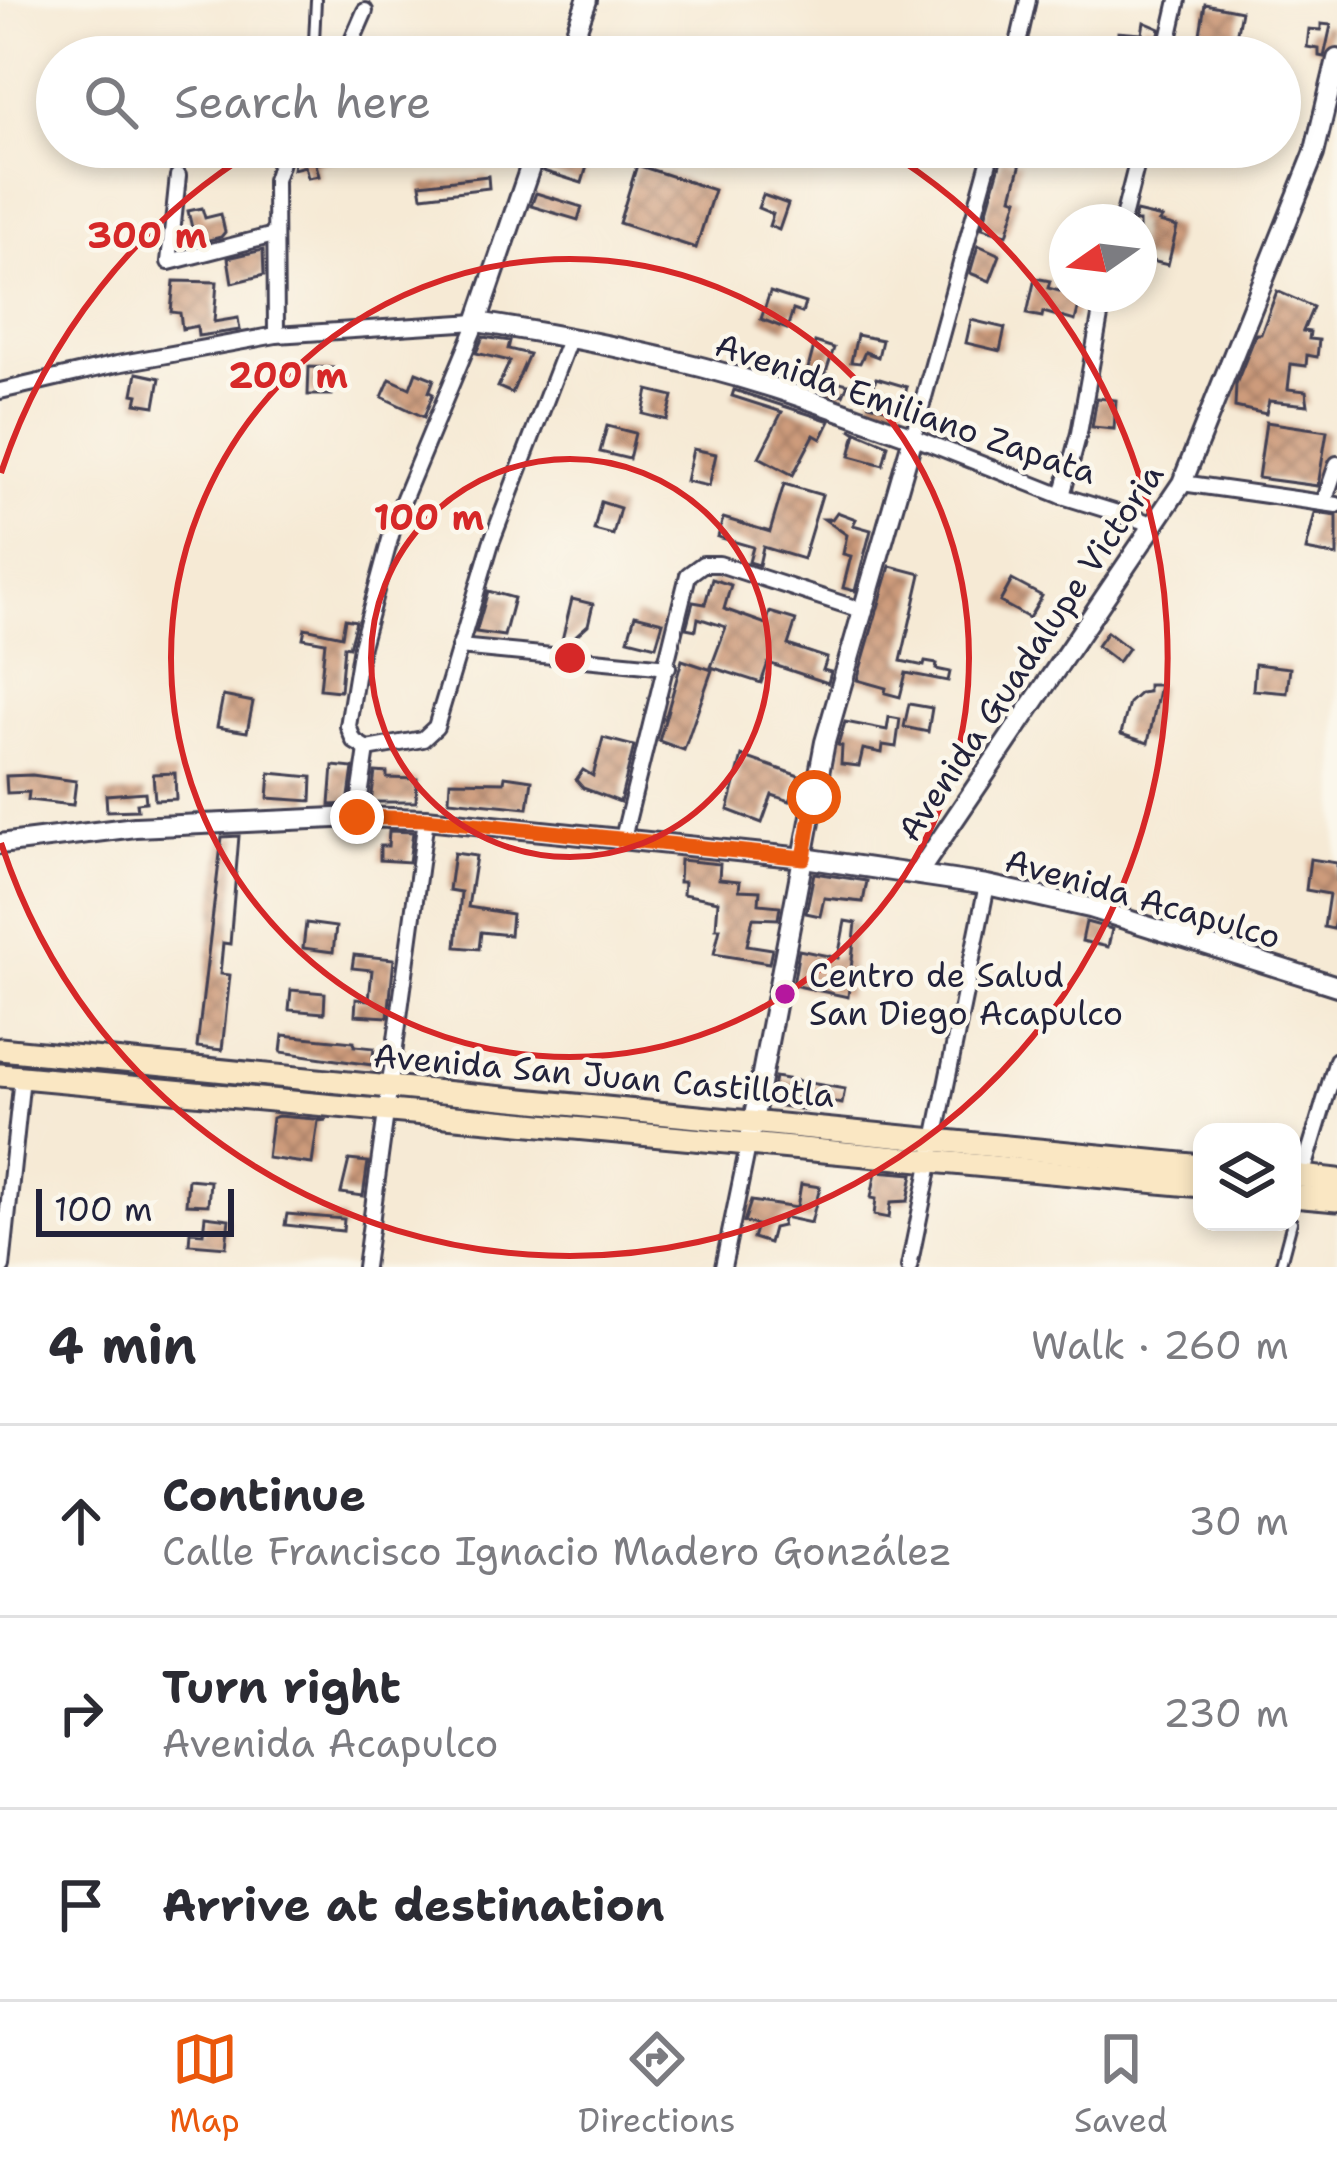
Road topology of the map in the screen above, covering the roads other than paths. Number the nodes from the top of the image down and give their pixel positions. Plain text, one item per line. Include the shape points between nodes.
1 (316, 0) edge
2 (587, 0) edge
3 (1028, 0) edge
4 (1178, 0) edge
5 (365, 10) dead end
6 (314, 36) edge
7 (354, 36) edge
8 (575, 36) edge
9 (1020, 36) edge
10 (1170, 36) edge
11 (1337, 59) edge
12 (279, 168) edge
13 (530, 168) edge
14 (987, 168) edge
15 (1136, 168) edge
16 (178, 176) dead end
17 (1127, 204) edge
18 (274, 235) junction
19 (1101, 312) edge
20 (477, 322) junction
21 (276, 335) junction
22 (570, 337) junction
23 (0, 391) edge
24 (913, 437) junction
25 (1337, 464) edge
26 (1182, 483) junction
27 (1061, 496) junction
28 (1331, 504) edge
29 (1153, 524) junction
30 (861, 610) junction
31 (459, 647) junction
32 (668, 667) junction
33 (367, 749) junction
34 (357, 817) junction
35 (426, 819) junction
36 (623, 838) junction
37 (0, 844) edge
38 (804, 858) junction
39 (918, 873) junction
40 (987, 885) junction
41 (1337, 986) edge
42 (0, 1049) edge
43 (1337, 1060) edge
44 (11, 1076) edge
45 (387, 1098) junction
46 (752, 1122) junction
47 (936, 1139) junction
48 (748, 1146) junction
49 (930, 1162) junction
50 (1193, 1165) edge
51 (1301, 1171) edge
52 (1337, 1180) edge
53 (1193, 1185) edge
54 (1301, 1185) edge
55 (1301, 1188) edge
56 (1337, 1200) edge
57 (1290, 1231) edge
58 (2, 1267) edge
59 (365, 1267) edge
60 (723, 1267) edge
61 (909, 1267) edge
62 (1280, 1267) edge

1 - 6 lane
2 - 8 street
3 - 9 street
4 - 10 street
5 - 7 street
11 - 26 street, Avenida Guadalupe Victoria via 1314,154
12 - 18 street
13 - 20 street
14 - 24 street
15 - 17 street
16 - 18 street via 169,262
18 - 21 street
19 - 27 street
20 - 21 street, Avenida Emiliano Zapata
20 - 22 street, Avenida Emiliano Zapata
20 - 33 street via 396,517 361,646 348,726
21 - 23 street, Avenida Emiliano Zapata
22 - 24 street, Avenida Emiliano Zapata via 772,388
22 - 31 street
24 - 27 street, Avenida Emiliano Zapata
24 - 30 street
25 - 28 street
26 - 28 street
26 - 29 street, Avenida Guadalupe Victoria
27 - 29 street, Avenida Emiliano Zapata
29 - 39 street, Avenida Guadalupe Victoria
30 - 32 street via 703,564 688,575
30 - 38 street
31 - 32 street
31 - 33 street via 430,736
32 - 36 street
33 - 34 street
34 - 35 street, Avenida Acapulco
34 - 37 street, Avenida Acapulco via 135,827
35 - 36 street, Avenida Acapulco
35 - 45 street
36 - 38 street, Avenida Acapulco
38 - 39 street, Avenida Acapulco
38 - 46 street
39 - 40 street, Avenida Acapulco
40 - 41 street, Avenida Acapulco via 1090,908
40 - 47 street
42 - 45 main road, Avenida San Juan Castillotla
43 - 51 street
44 - 45 main road, Avenida San Juan Castillotla
44 - 58 street
45 - 46 main road, Avenida San Juan Castillotla
45 - 48 main road, Avenida San Juan Castillotla
45 - 59 street
46 - 47 main road, Avenida San Juan Castillotla
46 - 48 street
47 - 49 street
47 - 50 main road, Avenida San Juan Castillotla
48 - 49 main road, Avenida San Juan Castillotla
48 - 60 street
49 - 53 main road, Avenida San Juan Castillotla
49 - 61 street
52 - 54 main road
55 - 56 main road
57 - 62 lane

